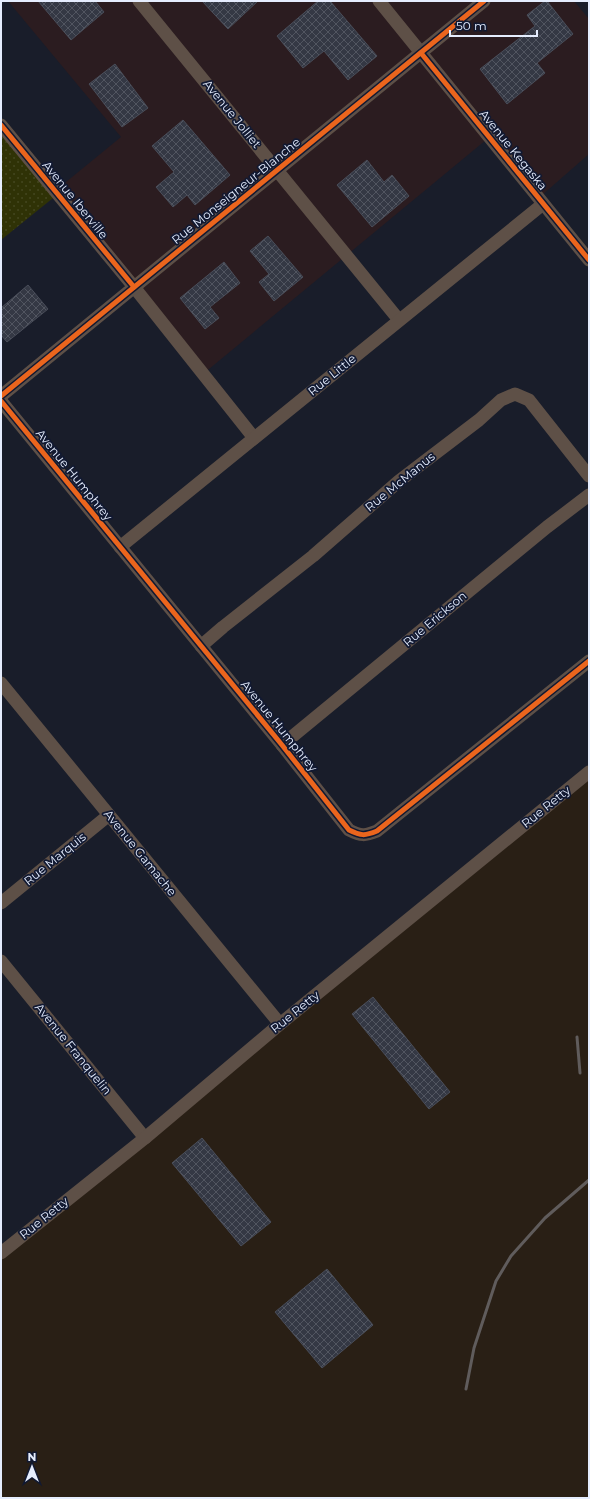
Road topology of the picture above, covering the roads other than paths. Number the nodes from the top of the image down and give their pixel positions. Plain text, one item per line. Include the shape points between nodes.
1 (139, 1) edge
2 (379, 1) edge
3 (484, 1) edge
4 (421, 53) junction
5 (1, 125) edge
6 (278, 170) junction
7 (543, 204) junction
8 (589, 260) edge
9 (134, 287) junction
10 (399, 320) junction
11 (1, 396) edge
12 (1, 401) edge
13 (254, 438) junction
14 (589, 476) edge
15 (589, 495) edge
16 (120, 547) junction
17 (201, 646) junction
18 (589, 661) edge
19 (1, 682) edge
20 (282, 744) junction
21 (589, 772) edge
22 (109, 815) junction
23 (1, 903) edge
24 (1, 961) edge
25 (280, 1024) junction
26 (144, 1138) junction
27 (2, 1249) edge

1 - 6 street, Avenue Jolliet
2 - 4 street, Avenue Kegaska
3 - 4 street, Rue Monseigneur-Blanche
4 - 6 street, Rue Monseigneur-Blanche
4 - 7 street, Avenue Kegaska
5 - 9 street, Avenue Iberville
6 - 9 street, Rue Monseigneur-Blanche
6 - 10 street, Avenue Jolliet
7 - 8 street, Avenue Kegaska
7 - 10 street, Rue Little
9 - 11 street, Rue Monseigneur-Blanche
9 - 13 street, Avenue Iberville
10 - 13 street, Rue Little
12 - 16 street, Avenue Humphrey
13 - 16 street, Rue Little
14 - 17 street, Rue McManus via 529,400 515,394 501,400 399,481 314,556
15 - 20 street, Rue Erickson
16 - 17 street, Avenue Humphrey
17 - 20 street, Avenue Humphrey
18 - 20 street, Avenue Humphrey via 377,831 367,836 349,830
19 - 22 street, Avenue Gamache
21 - 25 street, Rue Retty
22 - 23 street, Rue Marquis
22 - 25 street, Avenue Gamache
24 - 26 street, Avenue Franquelin
25 - 26 street, Rue Retty
26 - 27 street, Rue Retty

